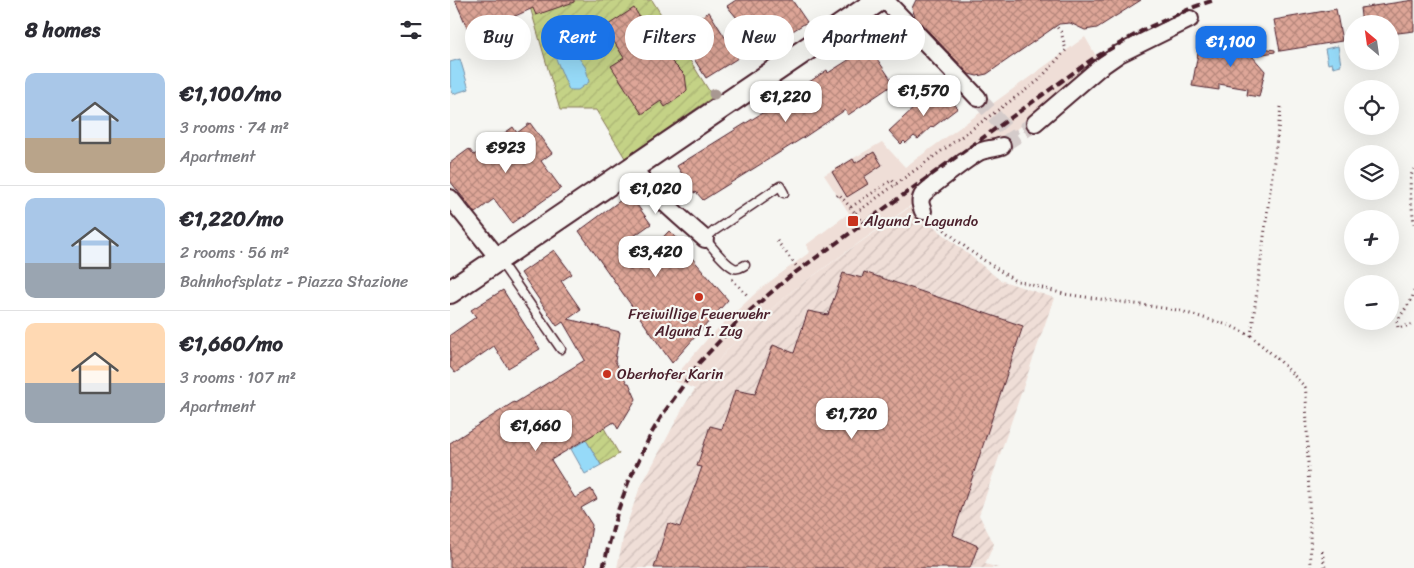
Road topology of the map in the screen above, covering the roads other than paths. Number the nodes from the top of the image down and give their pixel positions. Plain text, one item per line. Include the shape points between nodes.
1 (879, 0) edge
2 (885, 0) edge
3 (1190, 19) dead end
4 (978, 98) tunnel mouth
5 (1035, 123) tunnel mouth
6 (1002, 146) tunnel mouth
7 (633, 168) junction
8 (784, 193) dead end
9 (450, 198) edge
10 (923, 211) road end
11 (705, 239) junction
12 (499, 259) junction
13 (745, 265) dead end
14 (450, 292) edge
15 (561, 348) dead end

1 - 7 main road
2 - 4 street
3 - 5 street via 1119,54
6 - 10 street via 978,152 930,187 922,195 920,205
7 - 11 street
7 - 12 main road
8 - 11 lane via 780,186
9 - 12 street
11 - 13 lane via 734,268
12 - 14 main road
12 - 15 lane

